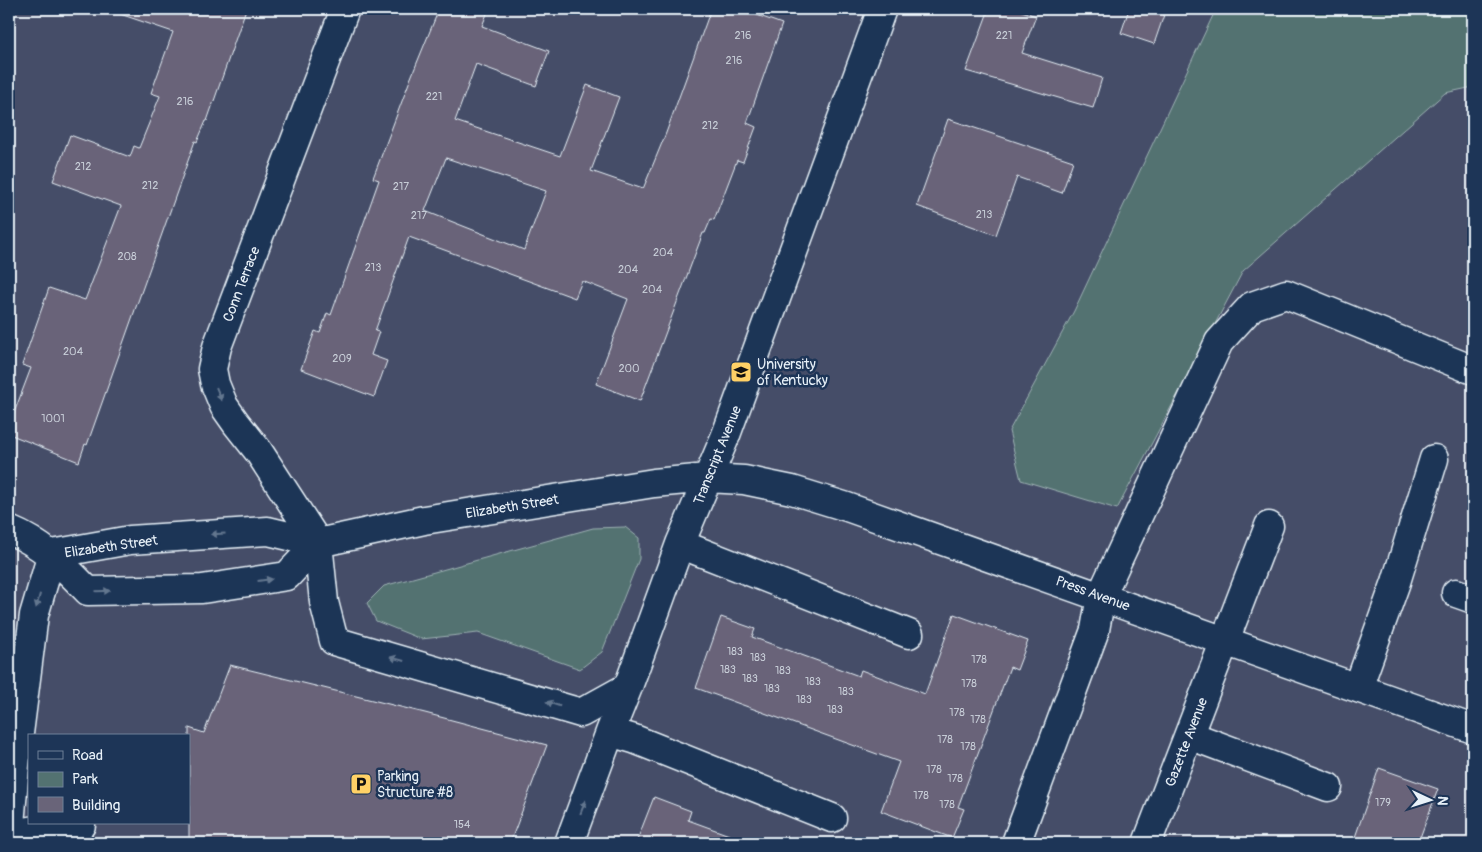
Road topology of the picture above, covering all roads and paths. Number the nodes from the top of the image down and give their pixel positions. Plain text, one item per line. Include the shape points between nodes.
1 (345, 9) edge
2 (882, 9) edge
3 (1473, 370) edge
4 (1434, 459) dead end
5 (707, 478) junction
6 (1269, 526) dead end
7 (9, 530) edge
8 (318, 543) junction
9 (680, 544) junction
10 (52, 554) junction
11 (1101, 596) junction
12 (909, 634) dead end
13 (1225, 641) junction
14 (628, 687) junction
15 (1358, 688) junction
16 (582, 713) junction
17 (1473, 729) edge
18 (610, 732) junction
19 (1189, 735) junction
20 (596, 772) junction
21 (1328, 787) dead end
22 (832, 818) dead end
23 (81, 825) dead end
24 (9, 836) edge
25 (569, 843) edge
26 (1016, 843) edge
27 (1147, 843) edge

1 -> 8 street, Conn Terrace via 217,347 212,369 224,406 260,452
2 - 5 street, Transcript Avenue via 726,435
3 - 11 street via 1286,294 1252,306 1219,342
4 - 15 street via 1396,582
5 - 8 street, Elizabeth Street via 654,483 424,520
5 - 9 street, Transcript Avenue
5 - 11 street, Press Avenue via 744,480 810,495
6 - 13 street, Gazette Avenue
7 - 10 street, Elizabeth Street
8 -> 10 street, Elizabeth Street via 268,531 130,540
10 -> 8 street, Elizabeth Street via 88,591 202,589 287,576
16 -> 8 street via 334,641 324,602
9 - 12 street
9 - 14 street, Transcript Avenue
10 -> 24 street via 34,615
11 - 13 street, Press Avenue
11 - 26 street via 1095,630
13 - 15 street, Press Avenue
13 - 19 street, Gazette Avenue
14 - 16 street
14 - 18 street, Transcript Avenue
15 - 17 street, Press Avenue
16 - 20 street
18 - 20 street, Transcript Avenue
18 - 22 street via 634,738
19 - 21 street
19 - 27 street, Gazette Avenue
25 -> 20 street, Transcript Avenue
23 - 24 street

